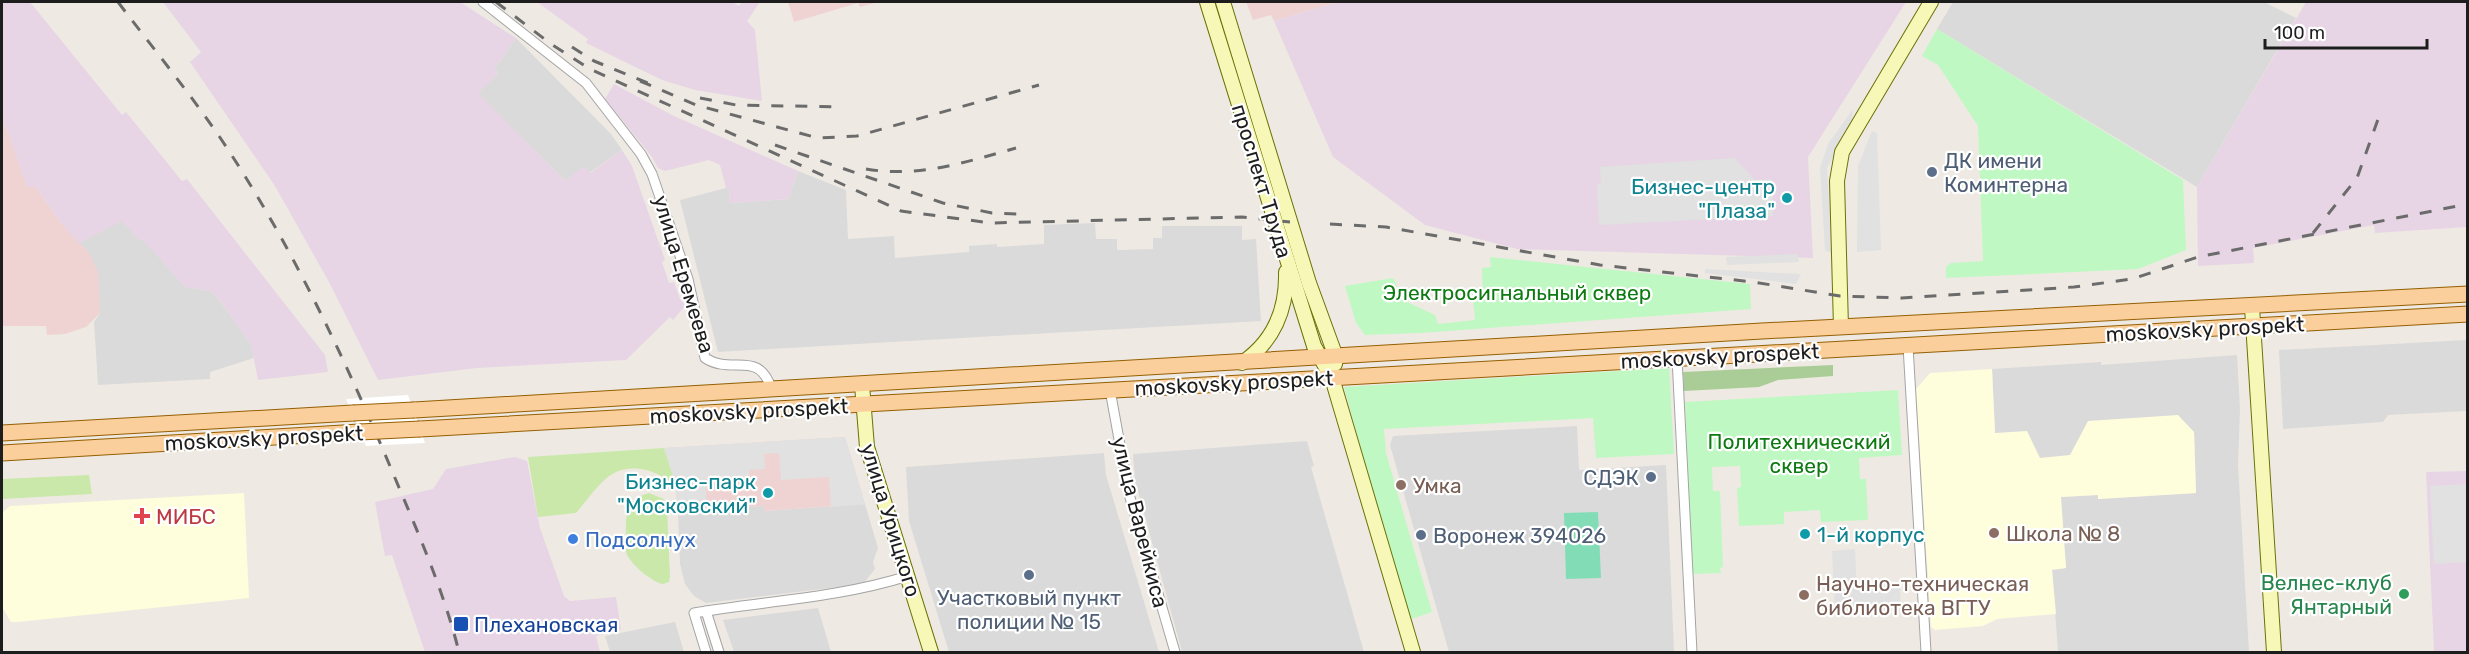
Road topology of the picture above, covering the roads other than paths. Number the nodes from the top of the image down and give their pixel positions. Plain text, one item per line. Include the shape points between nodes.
1 (483, 2) edge
2 (1207, 2) edge
3 (1223, 2) edge
4 (1931, 2) edge
5 (1285, 258) junction
6 (2468, 294) edge
7 (2252, 307) junction
8 (2468, 314) edge
9 (2253, 326) junction
10 (1841, 327) junction
11 (1908, 346) junction
12 (1328, 358) junction
13 (1677, 358) junction
14 (1242, 363) junction
15 (1332, 378) junction
16 (862, 385) junction
17 (772, 390) junction
18 (1110, 390) junction
19 (863, 405) junction
20 (2, 433) edge
21 (2, 453) edge
22 (908, 576) junction
23 (706, 611) junction
24 (706, 652) edge
25 (719, 652) edge
26 (932, 652) edge
27 (1175, 652) edge
28 (1413, 652) edge
29 (1692, 652) edge
30 (1926, 652) edge
31 (2274, 652) edge

1 - 17 street, улица Еремеева via 586,83 641,154 652,174 688,279 705,358 717,365 750,364 761,369
2 - 5 main road, проспект Труда
3 - 12 main road, проспект Труда
4 - 10 main road via 1842,153 1837,181
5 - 12 main road, проспект Труда via 1314,346
5 - 14 main road via 1285,290 1274,330
6 - 7 main road, moskovsky prospekt
7 - 9 main road
7 - 10 main road, moskovsky prospekt
8 - 9 main road, moskovsky prospekt
9 - 11 main road, moskovsky prospekt
9 - 31 main road
10 - 12 main road, moskovsky prospekt
11 - 13 main road, moskovsky prospekt
11 - 30 street
12 - 14 main road, moskovsky prospekt
12 - 15 main road
13 - 15 main road, moskovsky prospekt
13 - 29 street
14 - 16 main road, moskovsky prospekt
15 - 18 main road, moskovsky prospekt
15 - 28 main road
16 - 17 main road, moskovsky prospekt
16 - 19 main road, улица Урицкого
17 - 20 main road, moskovsky prospekt, bridge
18 - 19 main road, moskovsky prospekt
18 - 27 street, улица Варейкиса via 1129,494
19 - 21 main road, moskovsky prospekt, bridge
19 - 22 main road, улица Урицкого via 867,447
22 - 23 street via 801,600
22 - 26 main road, улица Урицкого
23 - 24 street via 694,613
23 - 25 street

